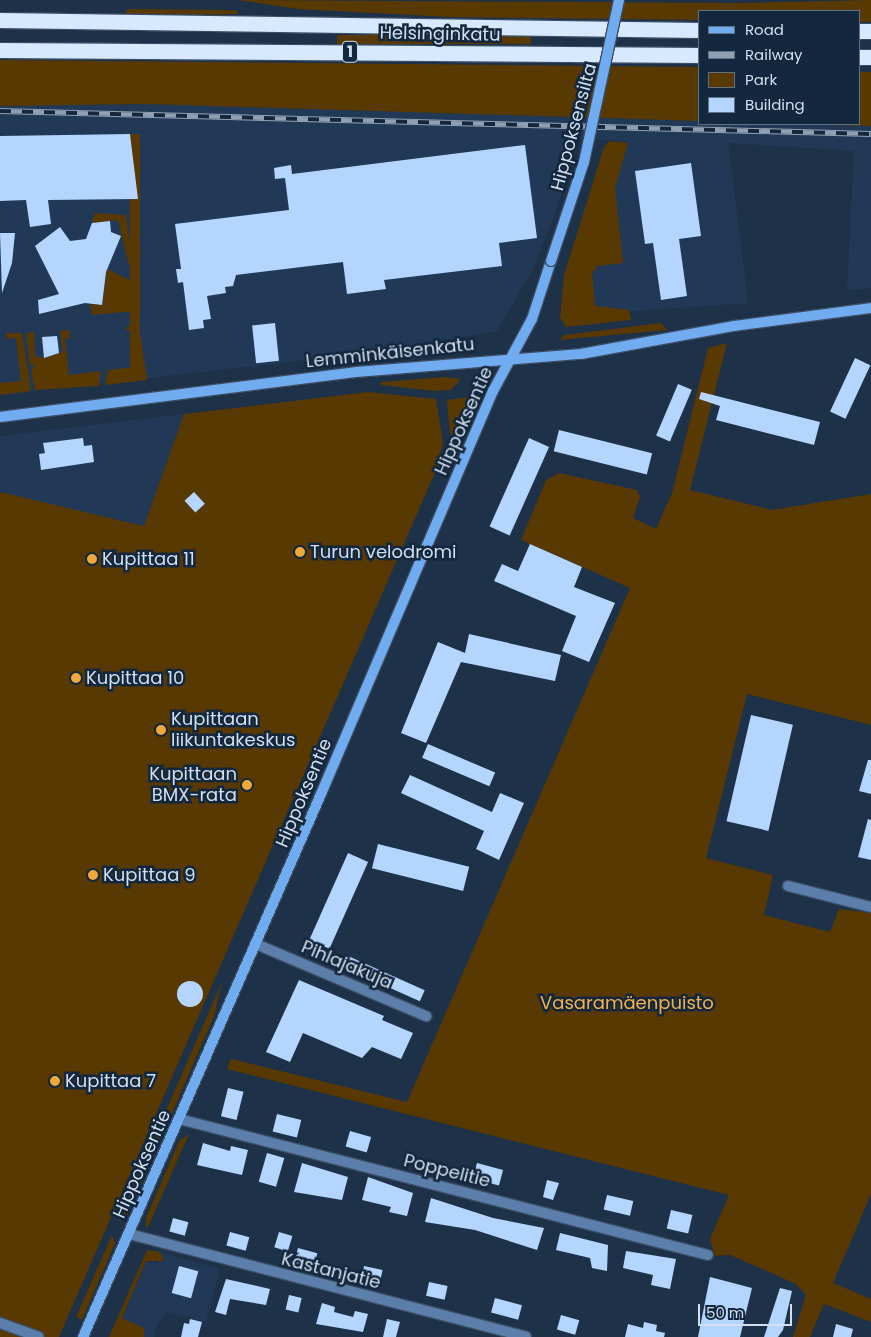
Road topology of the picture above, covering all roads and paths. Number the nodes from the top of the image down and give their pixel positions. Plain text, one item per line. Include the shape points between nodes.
1 (619, 0) edge
2 (0, 20) edge
3 (698, 30) edge
4 (0, 50) edge
5 (698, 55) edge
6 (551, 261) joint
7 (871, 308) edge
8 (510, 359) junction
9 (0, 417) edge
10 (788, 886) dead end
11 (871, 907) edge
12 (256, 944) junction
13 (426, 1016) dead end
14 (179, 1119) junction
15 (129, 1234) junction
16 (708, 1255) dead end
17 (0, 1323) edge
18 (39, 1337) edge
19 (83, 1337) edge
20 (526, 1337) edge

1 - 6 street, Hippoksensilta, bridge via 590,136
2 - 3 highway, Helsinginkatu / 1
4 - 5 highway, Helsinginkatu / 1
6 - 8 street, Hippoksentie via 532,319
7 - 8 street, Lemminkäisenkatu via 734,326 591,353
8 - 9 street, Lemminkäisenkatu via 366,371
8 - 12 street, Hippoksentie via 493,391
10 - 11 street
12 - 13 street, Pihlajakuja
12 - 14 street, Hippoksentie
14 - 15 street, Hippoksentie
14 - 16 street, Poppelitie
15 - 19 street, Hippoksentie
15 - 20 street, Kastanjatie
17 - 18 street

